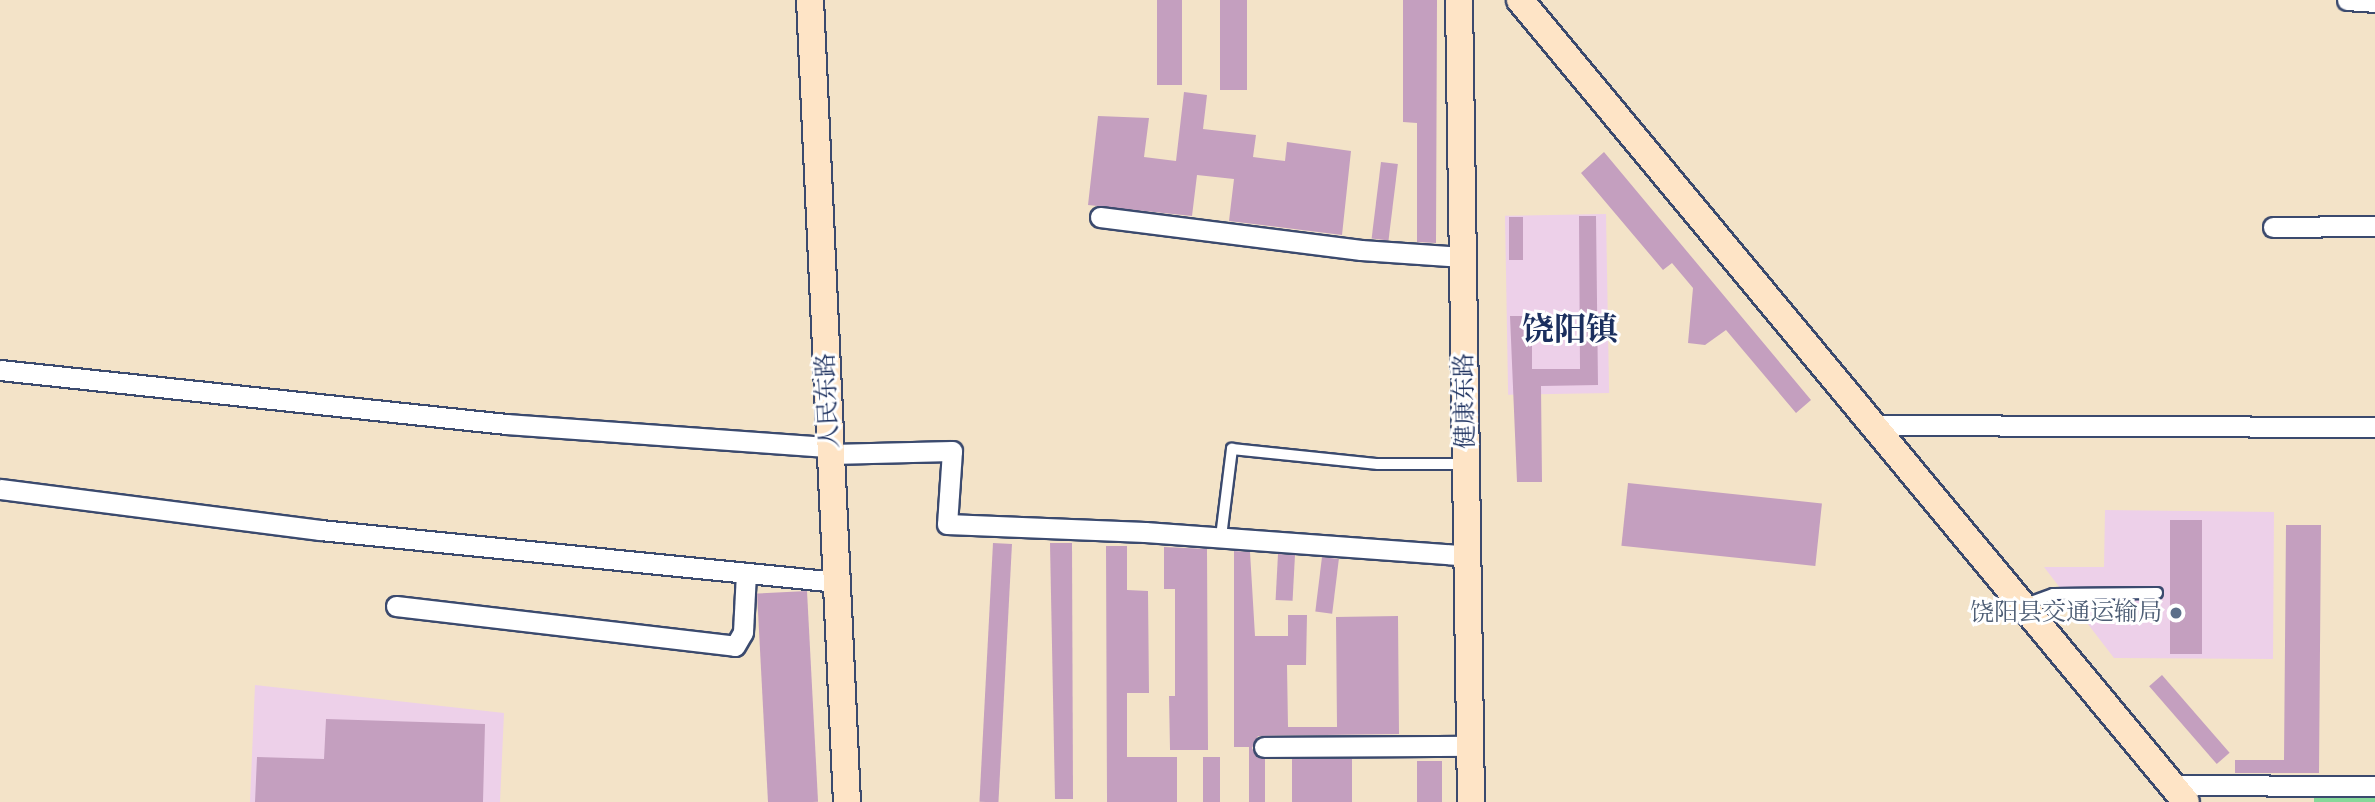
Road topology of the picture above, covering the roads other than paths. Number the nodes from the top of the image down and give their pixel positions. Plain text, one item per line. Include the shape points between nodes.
1 (810, 0) edge
2 (1459, 0) edge
3 (1520, 0) edge
4 (2347, 0) edge
5 (2375, 2) edge
6 (1100, 218) dead end
7 (2375, 226) edge
8 (2273, 227) dead end
9 (1463, 257) junction
10 (0, 370) edge
11 (1873, 425) junction
12 (2375, 426) edge
13 (831, 450) junction
14 (1466, 464) junction
15 (0, 489) edge
16 (1220, 537) junction
17 (1468, 556) junction
18 (746, 573) junction
19 (837, 582) junction
20 (2157, 593) dead end
21 (2022, 605) junction
22 (396, 606) dead end
23 (1471, 746) junction
24 (1264, 747) dead end
25 (2375, 786) edge
26 (2178, 793) edge
27 (847, 802) edge
28 (1471, 802) edge

1 - 13 street, 人民东路
2 - 9 street, 健康东路
3 - 11 street
4 - 5 street
6 - 9 street via 1361,250
7 - 8 street
9 - 14 street, 健康东路
10 - 13 street via 506,424
11 - 12 street
11 - 21 street
13 - 16 street via 952,451 947,524
13 - 19 street, 人民东路
14 - 16 lane via 1378,464 1232,449
14 - 17 street, 健康东路
15 - 18 street via 320,530
16 - 17 street
17 - 23 street, 健康东路
18 - 19 street
18 - 22 street via 743,632 735,646
19 - 27 street, 人民东路
20 - 21 lane via 2053,594
21 - 26 street
23 - 24 street
23 - 28 street, 健康东路
25 - 26 street

